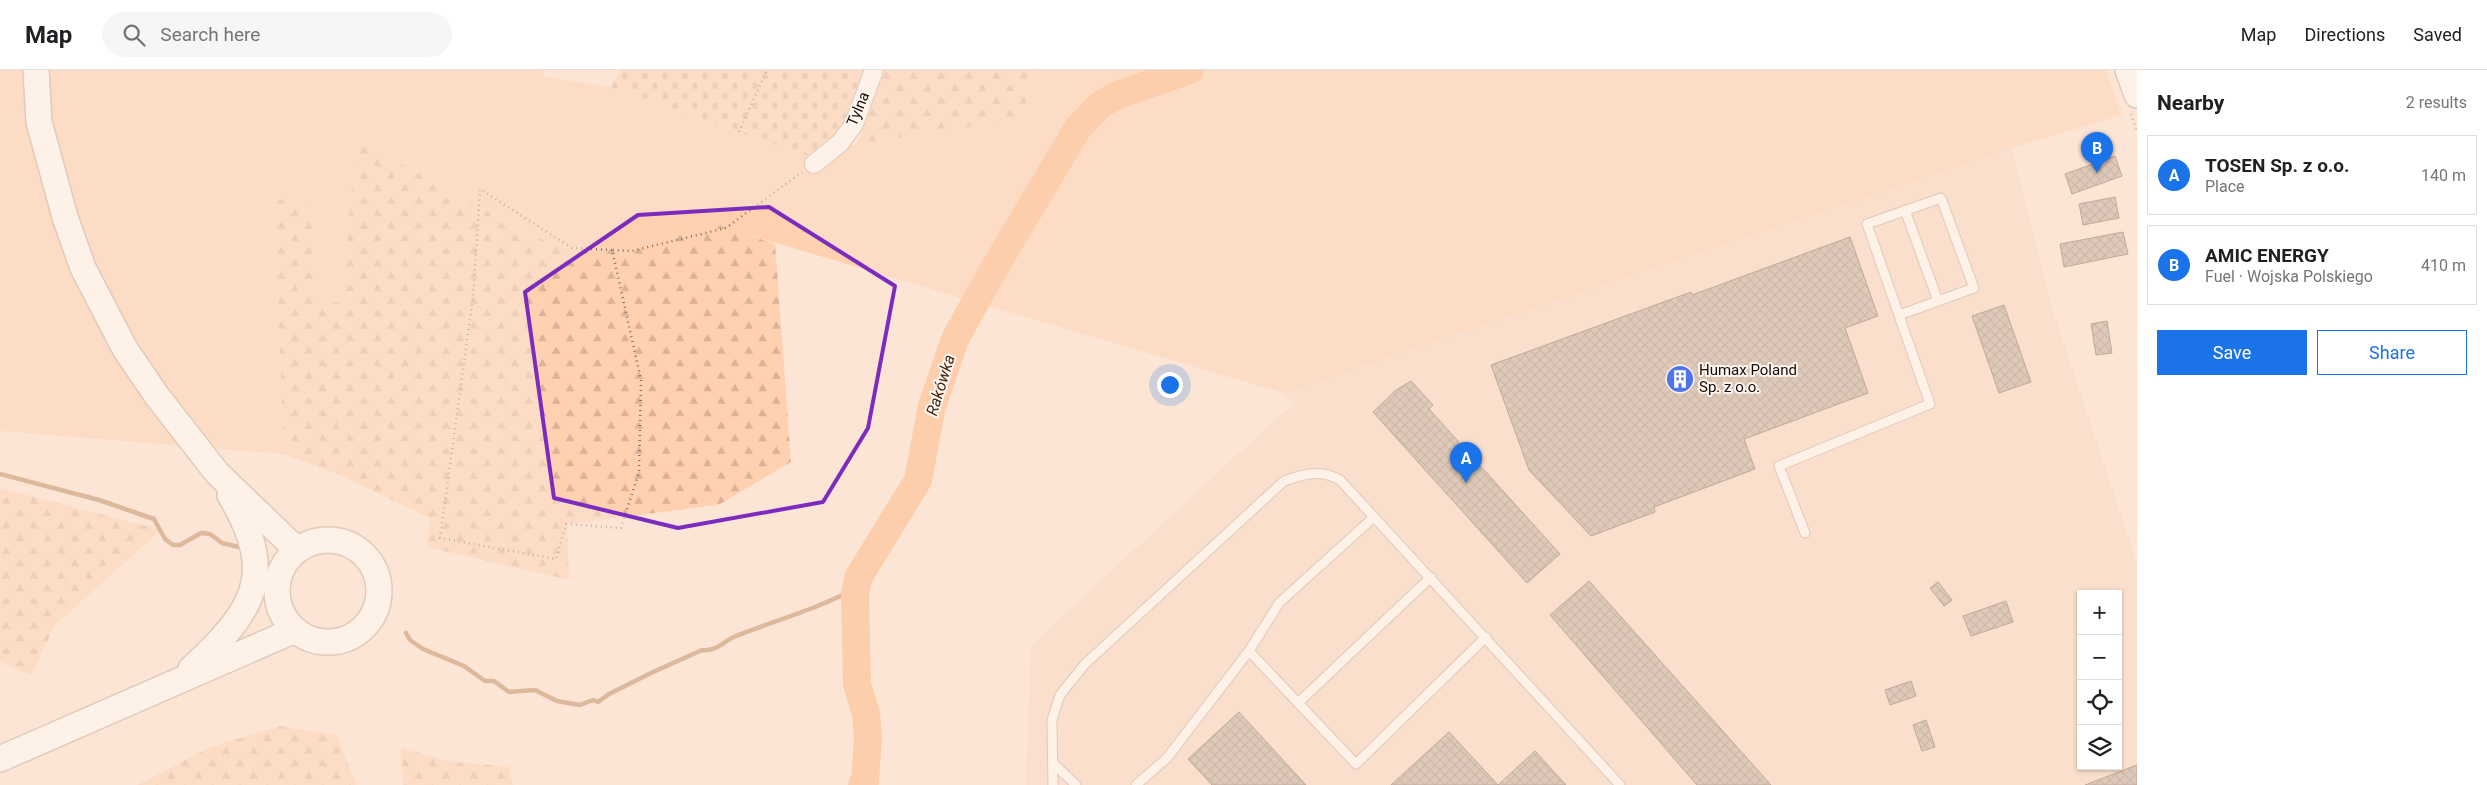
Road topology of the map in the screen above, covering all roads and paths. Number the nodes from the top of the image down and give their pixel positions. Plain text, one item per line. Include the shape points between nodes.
1 (36, 70) edge
2 (767, 70) edge
3 (874, 70) edge
4 (2128, 70) edge
5 (2137, 95) edge
6 (739, 132) dead end
7 (814, 164) joint
8 (1905, 210) junction
9 (612, 250) junction
10 (1938, 301) junction
11 (1899, 315) junction
12 (218, 473) junction
13 (1374, 517) junction
14 (1805, 533) dead end
15 (297, 550) junction
16 (1430, 577) junction
17 (295, 630) junction
18 (1486, 637) junction
19 (1249, 651) junction
20 (177, 682) junction
21 (1298, 703) junction
22 (0, 759) edge
23 (1053, 763) junction
24 (1053, 785) edge
25 (1076, 785) edge
26 (1136, 785) edge
27 (1620, 785) edge

1 - 12 main road via 39,122 83,268 125,349 157,396
2 - 6 path
3 - 7 street, Tylna via 854,124 840,143
4 - 5 main road
7 - 9 path via 726,228 632,251
8 - 10 lane
8 - 10 lane via 1941,198 1958,243 1974,288
8 - 11 lane via 1867,224
9 - 9 path via 641,380 639,472 621,528 566,524 556,559 440,538 473,297 480,189 572,248
10 - 11 lane
11 - 14 lane via 1930,404 1779,466
12 - 15 main road
12 - 20 main road via 250,535 256,566 253,593 235,625
13 - 16 lane
13 - 19 lane via 1278,603
13 - 23 lane via 1340,480 1328,473 1305,473 1284,482 1084,664 1060,695 1052,720
15 - 17 main road via 279,574 276,590 278,605
15 - 17 main road via 311,542 327,540 350,545 368,558 380,587 376,611 362,631 352,637 328,643 305,637
16 - 18 lane
16 - 21 lane
17 - 20 main road
18 - 21 lane via 1356,764
18 - 27 lane
19 - 21 lane
19 - 26 lane via 1167,758
20 - 22 main road
23 - 24 lane
23 - 25 lane

